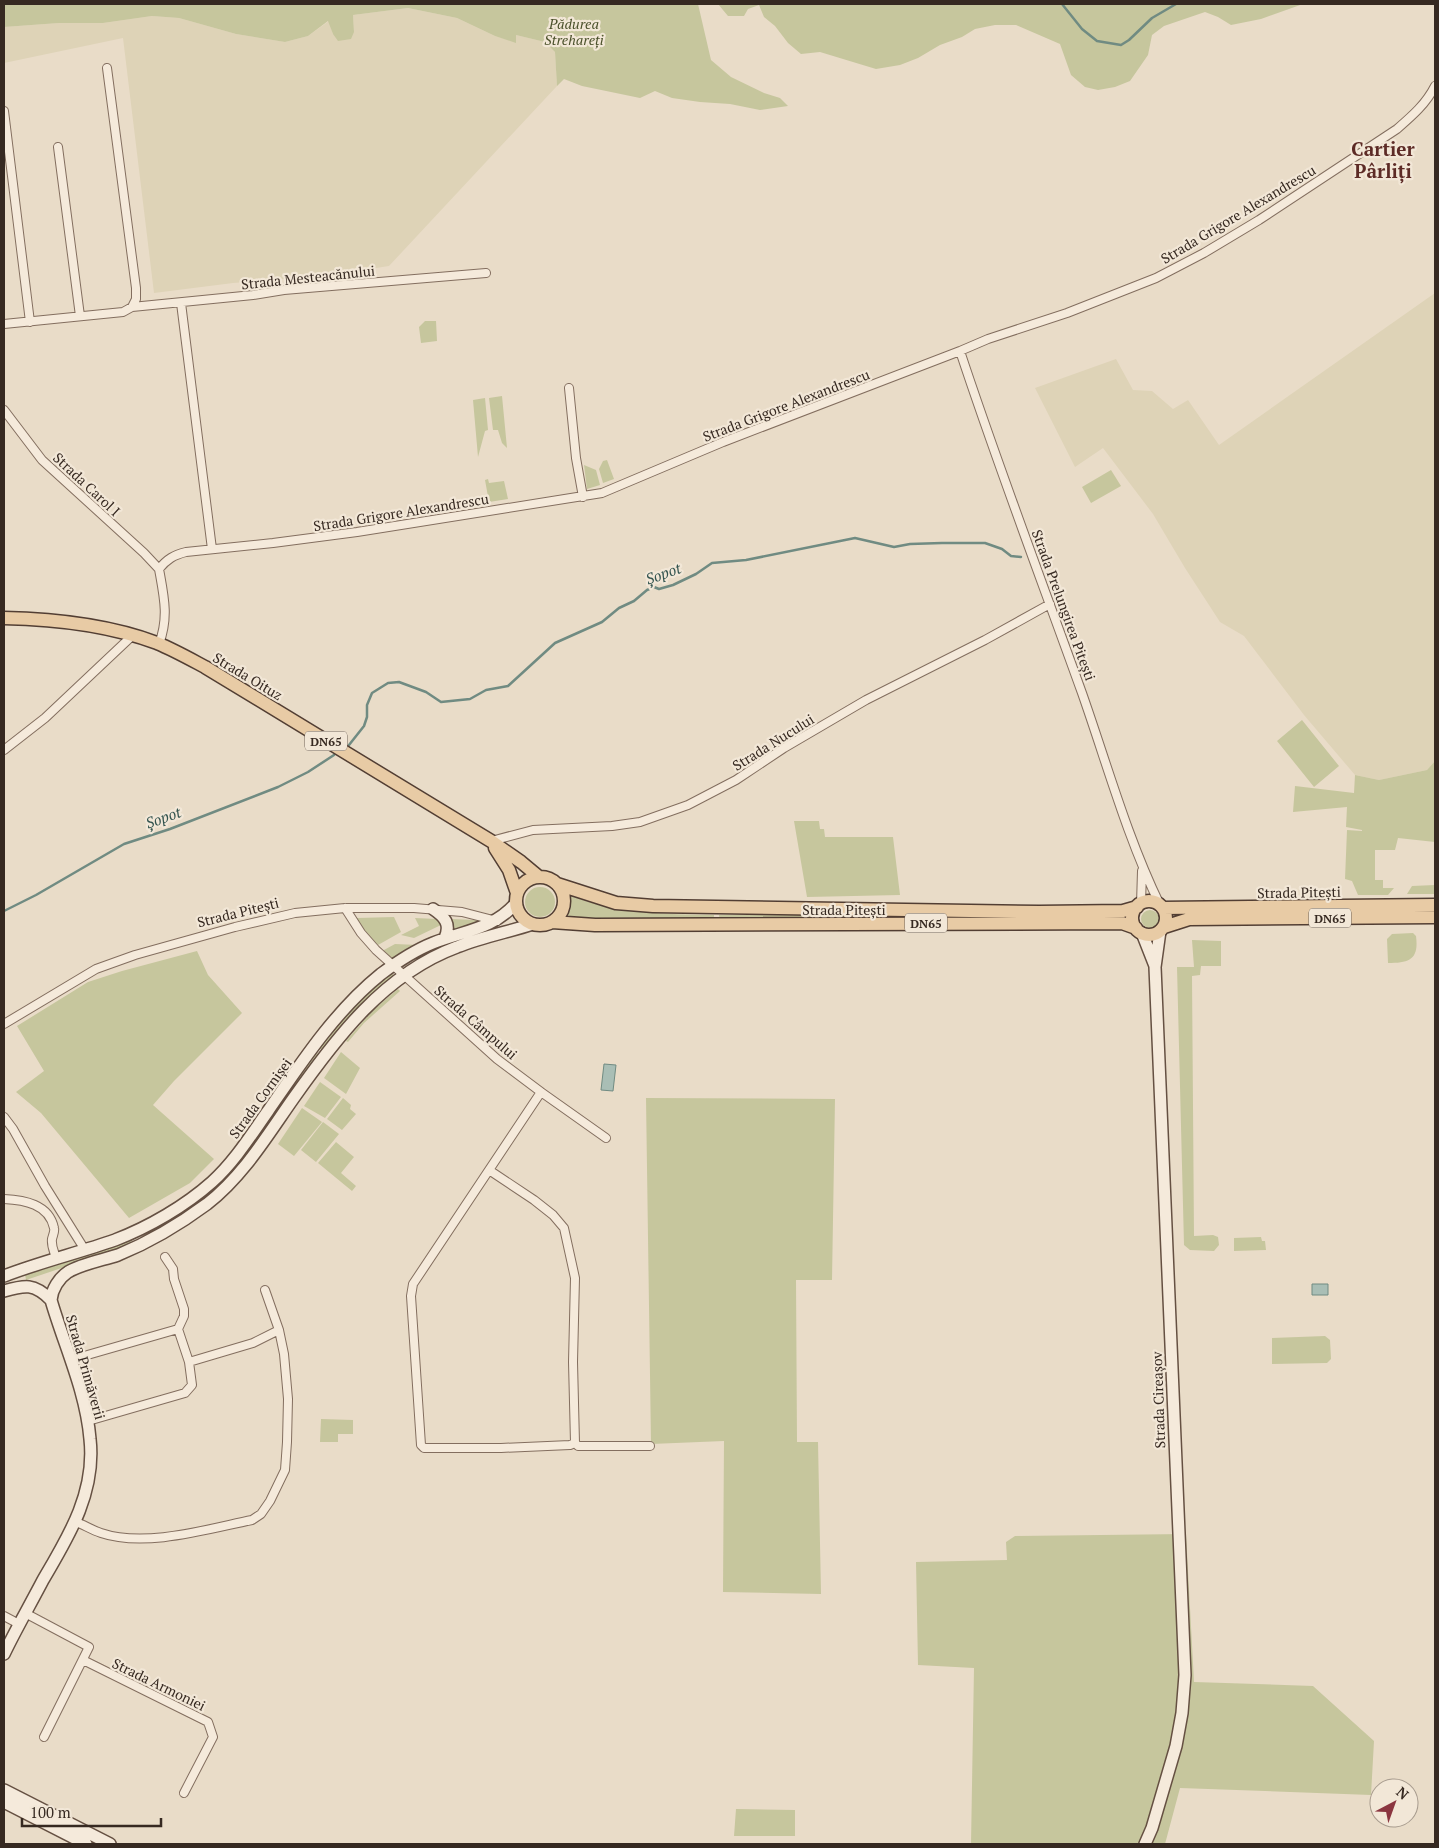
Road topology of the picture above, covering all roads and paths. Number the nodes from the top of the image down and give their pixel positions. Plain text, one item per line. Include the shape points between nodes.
1 (107, 68) dead end
2 (1435, 86) edge
3 (4, 111) edge
4 (58, 147) dead end
5 (486, 273) dead end
6 (181, 302) junction
7 (132, 308) junction
8 (80, 316) junction
9 (30, 322) junction
10 (4, 324) edge
11 (960, 351) junction
12 (569, 388) dead end
13 (4, 410) edge
14 (583, 497) junction
15 (212, 549) junction
16 (159, 570) junction
17 (1050, 604) junction
18 (4, 618) edge
19 (133, 635) junction
20 (159, 644) junction
21 (4, 750) edge
22 (491, 841) junction
23 (1142, 869) junction
24 (539, 877) junction
25 (557, 884) junction
26 (516, 898) junction
27 (1139, 905) junction
28 (1435, 905) edge
29 (1161, 907) junction
30 (345, 908) junction
31 (433, 909) junction
32 (1435, 916) edge
33 (919, 917) junction
34 (497, 921) junction
35 (552, 922) junction
36 (533, 924) junction
37 (1162, 929) junction
38 (1139, 930) junction
39 (445, 938) junction
40 (393, 966) junction
41 (1155, 967) junction
42 (405, 976) junction
43 (4, 1024) edge
44 (541, 1092) junction
45 (4, 1117) edge
46 (606, 1138) dead end
47 (489, 1170) junction
48 (4, 1199) edge
49 (185, 1202) junction
50 (193, 1213) junction
51 (134, 1231) junction
52 (140, 1244) junction
53 (85, 1250) junction
54 (166, 1257) dead end
55 (56, 1258) junction
56 (4, 1276) edge
57 (265, 1290) dead end
58 (4, 1291) edge
59 (51, 1300) junction
60 (178, 1330) junction
61 (279, 1330) junction
62 (70, 1360) junction
63 (189, 1362) junction
64 (88, 1421) junction
65 (575, 1443) junction
66 (650, 1446) dead end
67 (76, 1522) junction
68 (25, 1613) junction
69 (4, 1616) edge
70 (19, 1624) junction
71 (4, 1654) edge
72 (83, 1660) junction
73 (44, 1737) dead end
74 (4, 1790) edge
75 (184, 1793) dead end
76 (4, 1802) edge
77 (1152, 1828) junction
78 (86, 1844) edge
79 (110, 1844) edge
80 (1145, 1844) edge
81 (1152, 1844) edge

1 - 7 street via 136,288
2 - 11 street, Strada Grigore Alexandrescu via 1417,111 1396,129 1204,253 1147,282
3 - 9 street
4 - 8 street
5 - 6 street, Strada Mesteacănului
6 - 7 street, Strada Mesteacănului
6 - 15 street
7 - 8 street, Strada Mesteacănului via 123,312
8 - 9 street, Strada Mesteacănului
9 - 10 street, Strada Mesteacănului
11 - 14 street, Strada Grigore Alexandrescu via 723,442 602,493
11 - 17 street, Strada Prelungirea Pitești
12 - 14 street
13 - 16 street, Strada Carol I via 42,460
14 - 15 street, Strada Grigore Alexandrescu via 358,532
15 - 16 street, Strada Grigore Alexandrescu via 176,555 166,560
16 - 20 street via 166,623
17 - 22 street, Strada Nucului via 866,700 736,780 688,805 640,822 538,829
17 - 23 street, Strada Prelungirea Pitești
18 - 19 main road, DN65 via 84,624
19 - 20 main road, Strada Oituz / DN65
19 - 21 street via 45,718
20 - 22 main road, Strada Oituz / DN65 via 213,672
22 - 24 main road, Strada Oituz / DN65
22 - 26 main road, Strada Oituz / DN65 via 509,870
23 - 27 street, Strada Prelungirea Pitești
23 - 29 street, Strada Prelungirea Pitești
24 - 25 main road
24 - 26 main road via 527,881
25 - 33 main road, Strada Pitești / DN65 via 599,898 631,904
25 - 35 main road via 564,901 559,916
26 - 34 street, Strada Cornișei via 509,912
26 - 36 main road via 520,915
27 - 29 main road, Strada Pitești / DN65 via 1150,901
27 - 33 main road, Strada Pitești / DN65 via 1123,911
27 - 38 main road via 1133,917
28 - 29 main road, Strada Pitești / DN65
29 - 37 main road via 1166,920
30 - 31 street, Strada Pitești
30 - 40 street, Strada Câmpului via 361,933
30 - 43 street, Strada Pitești via 296,913 135,955 96,969
31 - 34 street, Strada Pitești
31 - 39 street via 446,919 448,930
32 - 37 main road, Strada Pitești / DN65 via 1189,920
33 - 35 main road, Strada Pitești / DN65 via 594,925
33 - 38 main road, Strada Pitești / DN65 via 1122,924
34 - 39 street, Strada Cornișei
35 - 36 main road
36 - 42 street, Strada Cornișei via 456,947
37 - 38 main road, Strada Pitești / DN65 via 1153,934
37 - 41 street, Strada Cireașov
38 - 41 street, Strada Cireașov
39 - 40 street, Strada Cornișei via 416,950
40 - 42 street, Strada Câmpului
40 - 49 street, Strada Cornișei via 338,1016 224,1170
41 - 77 street, Strada Cireașov via 1185,1675 1176,1746
42 - 44 street, Strada Câmpului via 497,1059
42 - 50 street, Strada Cornișei via 352,1022 240,1174
44 - 46 street, Strada Câmpului
44 - 47 street
45 - 53 street
47 - 65 street via 534,1200 564,1228 575,1278
47 - 65 street via 412,1284 421,1445 424,1448 501,1448
48 - 55 street via 32,1204 48,1214 54,1229 52,1246
49 - 50 street
49 - 51 street, Strada Cornișei
50 - 52 street, Strada Cornișei via 171,1229
51 - 52 street
51 - 53 street, Strada Cornișei
52 - 59 street, Strada Cornișei via 67,1273 52,1291
53 - 55 street, Strada Cornișei
54 - 60 street via 173,1269 184,1309
55 - 56 street, Strada Cornișei
57 - 61 street
58 - 59 street via 28,1286
59 - 62 street, Strada Primăverii
60 - 62 street
60 - 63 street
61 - 63 street via 252,1343
61 - 67 street via 288,1399 285,1470 261,1514 252,1520 183,1535 145,1539 101,1534
62 - 64 street, Strada Primăverii
63 - 64 street via 192,1385 185,1393
64 - 67 street, Strada Primăverii via 89,1477
65 - 66 street via 578,1446
67 - 68 street, Strada Primăverii
68 - 70 street, Strada Primăverii
68 - 72 street via 89,1647
69 - 70 street
70 - 71 street, Strada Primăverii
72 - 73 street
72 - 75 street, Strada Armoniei via 208,1722 214,1737
74 - 79 street
76 - 78 street
77 - 80 street, Strada Cireașov
77 - 81 street, Strada Cireașov

